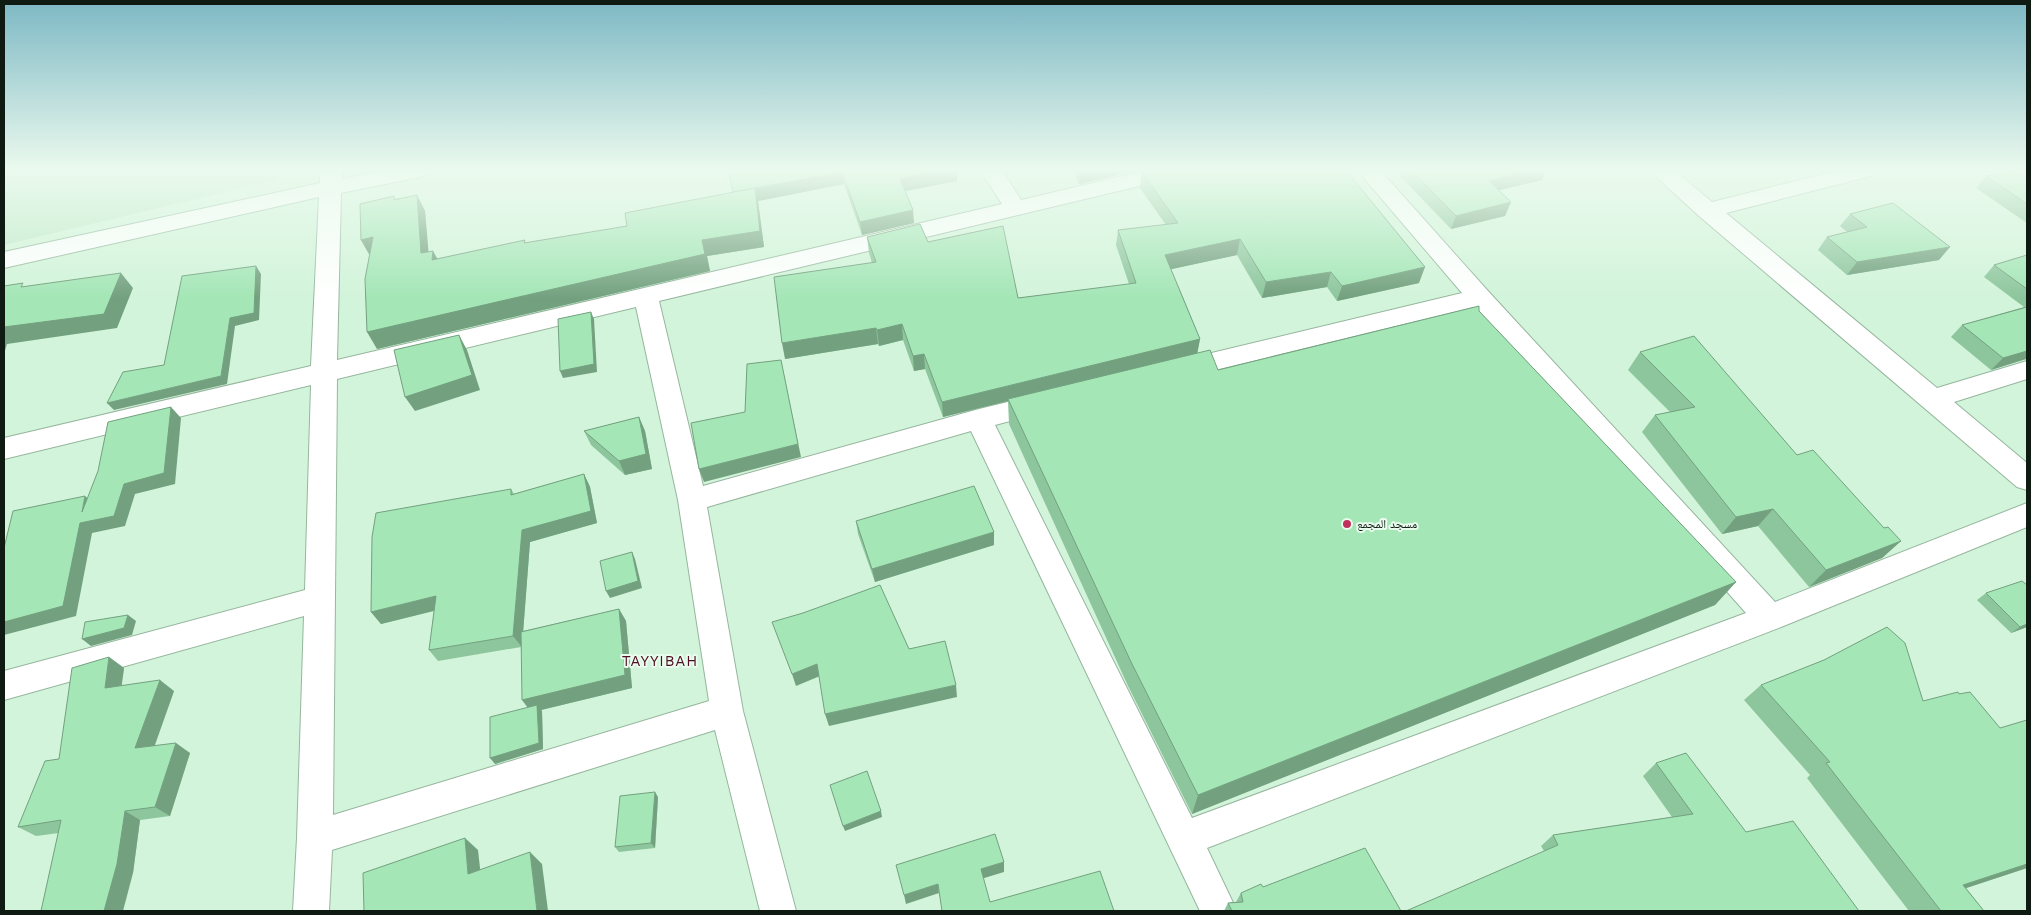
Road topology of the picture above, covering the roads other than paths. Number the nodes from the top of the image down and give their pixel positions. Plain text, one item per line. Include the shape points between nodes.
1 (195, 213) edge
2 (330, 213) edge
3 (996, 213) edge
4 (1405, 213) edge
5 (1709, 213) edge
6 (4, 260) edge
7 (646, 297) junction
8 (1479, 297) junction
9 (2027, 370) edge
10 (324, 373) junction
11 (1152, 377) edge
12 (1066, 398) edge
13 (1933, 399) junction
14 (979, 419) junction
15 (4, 448) edge
16 (2027, 479) edge
17 (692, 500) junction
18 (2027, 515) edge
19 (320, 599) junction
20 (1770, 618) junction
21 (4, 685) edge
22 (727, 711) junction
23 (315, 838) junction
24 (1184, 839) junction
25 (311, 911) edge
26 (778, 911) edge
27 (1219, 911) edge

1 - 6 street
2 - 10 street
3 - 7 street
4 - 8 street
5 - 13 street
7 - 10 street
7 - 17 street
8 - 11 street
8 - 20 street
9 - 13 street
10 - 15 street
10 - 19 street
12 - 14 street
13 - 16 street
14 - 17 street
14 - 24 street
17 - 22 street
18 - 20 street
19 - 21 street
19 - 23 street
20 - 24 street
22 - 23 street
22 - 26 street
23 - 25 street
24 - 27 street

